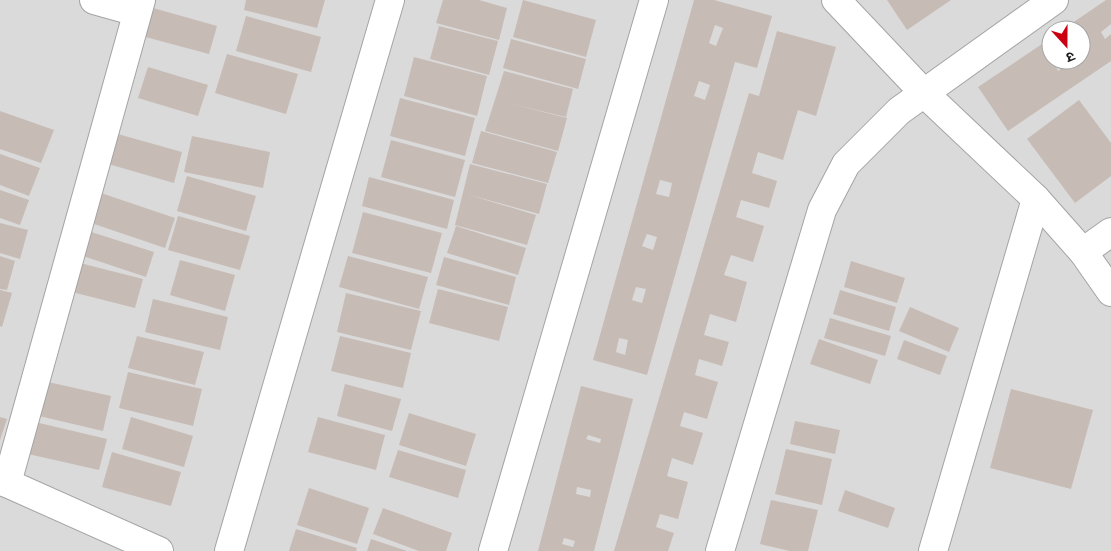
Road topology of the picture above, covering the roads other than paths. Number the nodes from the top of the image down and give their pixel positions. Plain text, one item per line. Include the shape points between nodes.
1 (94, 0) edge
2 (390, 0) edge
3 (654, 0) edge
4 (836, 0) edge
5 (1054, 0) edge
6 (139, 6) edge
7 (924, 93) junction
8 (1036, 199) junction
9 (1111, 232) edge
10 (1083, 252) junction
11 (1111, 292) edge
12 (3, 481) edge
13 (160, 551) edge
14 (229, 551) edge
15 (493, 551) edge
16 (720, 551) edge
17 (933, 551) edge

1 - 6 street
2 - 14 street
3 - 15 street
4 - 7 street
5 - 7 street
6 - 12 street
7 - 8 street
7 - 16 street via 899,111 846,164 822,210
8 - 10 street
8 - 17 street
9 - 10 street
10 - 11 street
12 - 13 street

